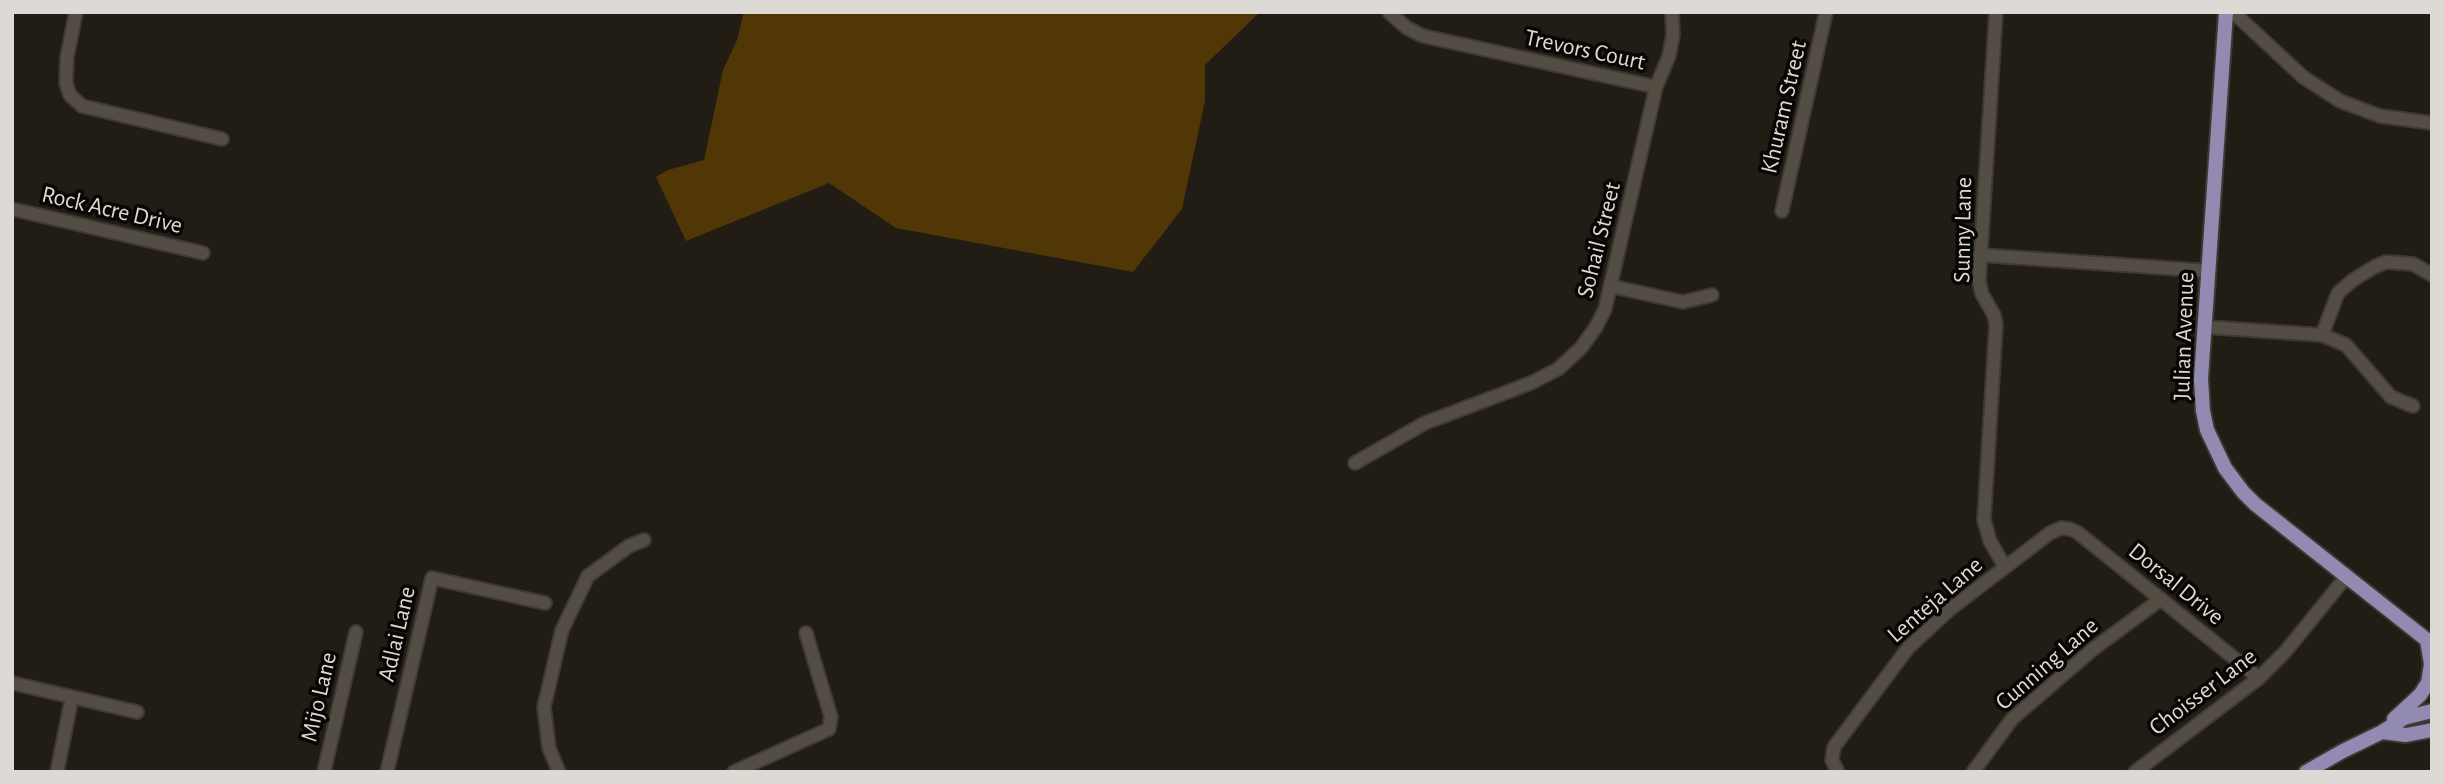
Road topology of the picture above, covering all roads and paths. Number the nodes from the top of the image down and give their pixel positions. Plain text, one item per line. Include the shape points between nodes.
1 (76, 12) edge
2 (1389, 12) edge
3 (1672, 12) edge
4 (1826, 12) edge
5 (1996, 12) edge
6 (2226, 12) edge
7 (2233, 12) edge
8 (1656, 88) junction
9 (2432, 123) edge
10 (222, 139) dead end
11 (12, 209) edge
12 (1782, 211) dead end
13 (203, 253) dead end
14 (1980, 255) junction
15 (2209, 271) junction
16 (2432, 275) edge
17 (1610, 286) junction
18 (1712, 295) dead end
19 (2205, 327) junction
20 (2322, 335) junction
21 (2413, 406) dead end
22 (1355, 463) dead end
23 (2064, 528) joint
24 (644, 540) dead end
25 (2005, 567) junction
26 (2346, 577) junction
27 (2161, 599) junction
28 (545, 603) dead end
29 (356, 632) dead end
30 (806, 633) dead end
31 (2429, 642) edge
32 (2259, 678) junction
33 (12, 683) edge
34 (72, 697) junction
35 (2432, 711) edge
36 (137, 712) dead end
37 (2432, 730) edge
38 (2382, 732) junction
39 (57, 772) edge
40 (324, 772) edge
41 (387, 772) edge
42 (559, 772) edge
43 (734, 772) edge
44 (1838, 772) edge
45 (1973, 772) edge
46 (2135, 772) edge
47 (2306, 772) edge

1 - 10 street via 66,83 70,95 82,106
2 - 8 street, Trevors Court via 1423,36
3 - 8 street, Sohail Street via 1669,56
4 - 12 street, Khuram Street
5 - 14 street, Sunny Lane
6 - 15 main road, Julian Avenue
7 - 9 street via 2303,78 2340,101 2380,116
8 - 17 street, Sohail Street
11 - 13 street, Rock Acre Drive
14 - 15 street
14 - 25 street, Sunny Lane via 1980,289 1996,325 1984,520
15 - 19 main road, Julian Avenue
16 - 20 street via 2413,264 2386,262 2362,274 2338,293
17 - 18 street via 1683,302
17 - 22 street, Sohail Street via 1595,327 1558,369 1425,423
19 - 20 street
19 - 26 main road, Julian Avenue via 2203,411 2220,459 2255,505
20 - 21 street via 2346,345 2391,397
23 - 25 street, Lenteja Lane
23 - 27 street, Dorsal Drive
24 - 42 street via 588,576 562,630 544,707 549,748
25 - 44 street, Lenteja Lane via 1908,648 1834,747 1832,760
26 - 31 main road, Julian Avenue
26 - 32 street, Choisser Lane
27 - 32 street, Dorsal Drive
27 - 45 street, Cunning Lane via 2092,650 2012,719
28 - 41 street, Adlai Lane via 432,578
29 - 40 street, Mijo Lane
30 - 43 street via 831,717 828,729
31 - 38 main road via 2428,683
32 - 46 street, Choisser Lane
33 - 34 street
34 - 36 street
34 - 39 street
35 - 38 main road via 2404,718
37 - 38 main road via 2406,735
38 - 47 main road

